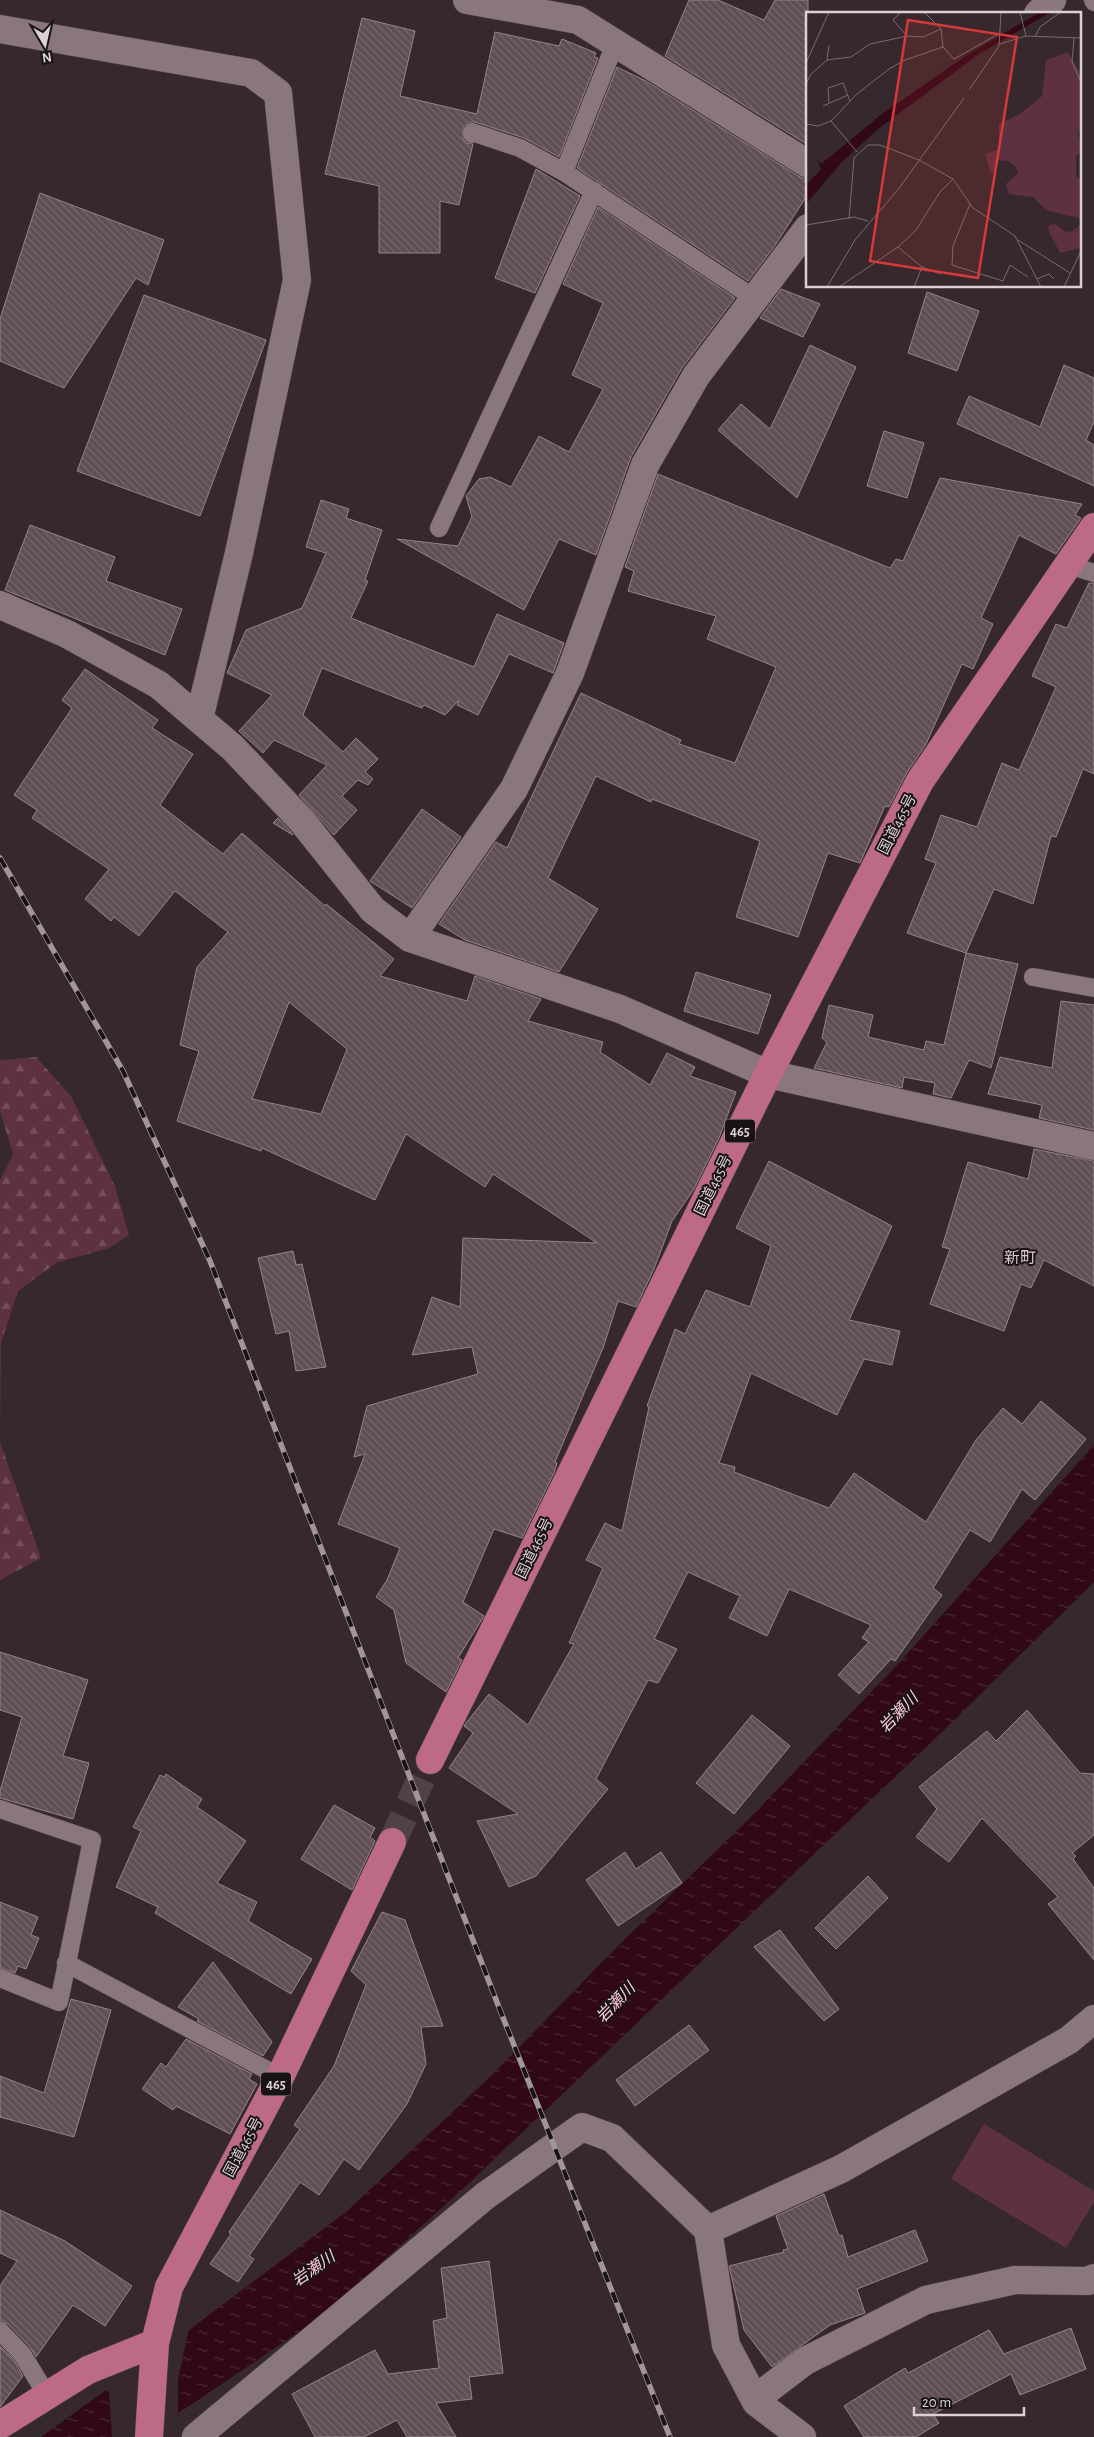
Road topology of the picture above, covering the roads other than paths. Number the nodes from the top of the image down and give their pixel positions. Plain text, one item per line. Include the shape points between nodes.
1 (467, 0) edge
2 (1052, 0) edge
3 (580, 10) edge
4 (1040, 12) edge
5 (0, 29) edge
6 (615, 44) junction
7 (472, 134) dead end
8 (806, 163) edge
9 (564, 172) junction
10 (594, 191) junction
11 (806, 231) edge
12 (754, 298) junction
13 (1094, 527) edge
14 (439, 528) dead end
15 (1068, 565) junction
16 (1094, 573) edge
17 (0, 605) edge
18 (199, 719) junction
19 (410, 938) junction
20 (1034, 977) dead end
21 (1094, 988) edge
22 (768, 1074) junction
23 (1094, 1146) edge
24 (430, 1760) tunnel mouth
25 (0, 1810) edge
26 (392, 1842) tunnel mouth
27 (66, 1963) junction
28 (0, 1978) edge
29 (1094, 2019) edge
30 (280, 2077) junction
31 (708, 2230) junction
32 (1092, 2282) edge
33 (0, 2331) edge
34 (155, 2346) junction
35 (48, 2396) junction
36 (755, 2400) junction
37 (0, 2425) edge
38 (149, 2437) edge
39 (196, 2437) edge
40 (802, 2437) edge

1 - 3 street
2 - 4 street
3 - 6 street
5 - 18 street via 251,73 278,93 297,280 239,554
6 - 8 street
6 - 9 lane
7 - 9 lane via 520,148
9 - 10 lane
10 - 12 lane
10 - 14 lane
11 - 12 street
12 - 19 street via 696,376 646,465 570,673 514,789
13 - 15 highway, 国道465号 / 465
15 - 16 lane
15 - 22 highway, 国道465号 / 465 via 920,781
17 - 18 street via 67,634 159,685
18 - 19 street via 233,748 302,821 373,910
19 - 22 street via 620,1009
20 - 21 lane
22 - 23 street
22 - 24 highway, 国道465号 / 465
25 - 27 lane via 92,1840
26 - 30 highway, 国道465号 / 465
27 - 28 lane via 59,2002
27 - 30 lane
29 - 31 street via 1069,2040 841,2169
30 - 34 highway, 国道465号 / 465 via 169,2287
31 - 36 street via 726,2345
31 - 39 street via 612,2138 582,2127 485,2196
32 - 36 street via 1016,2280 926,2300 805,2360
33 - 35 lane via 22,2354
34 - 35 highway via 88,2370
34 - 38 highway, 国道465号 / 465
35 - 37 highway
36 - 40 street

